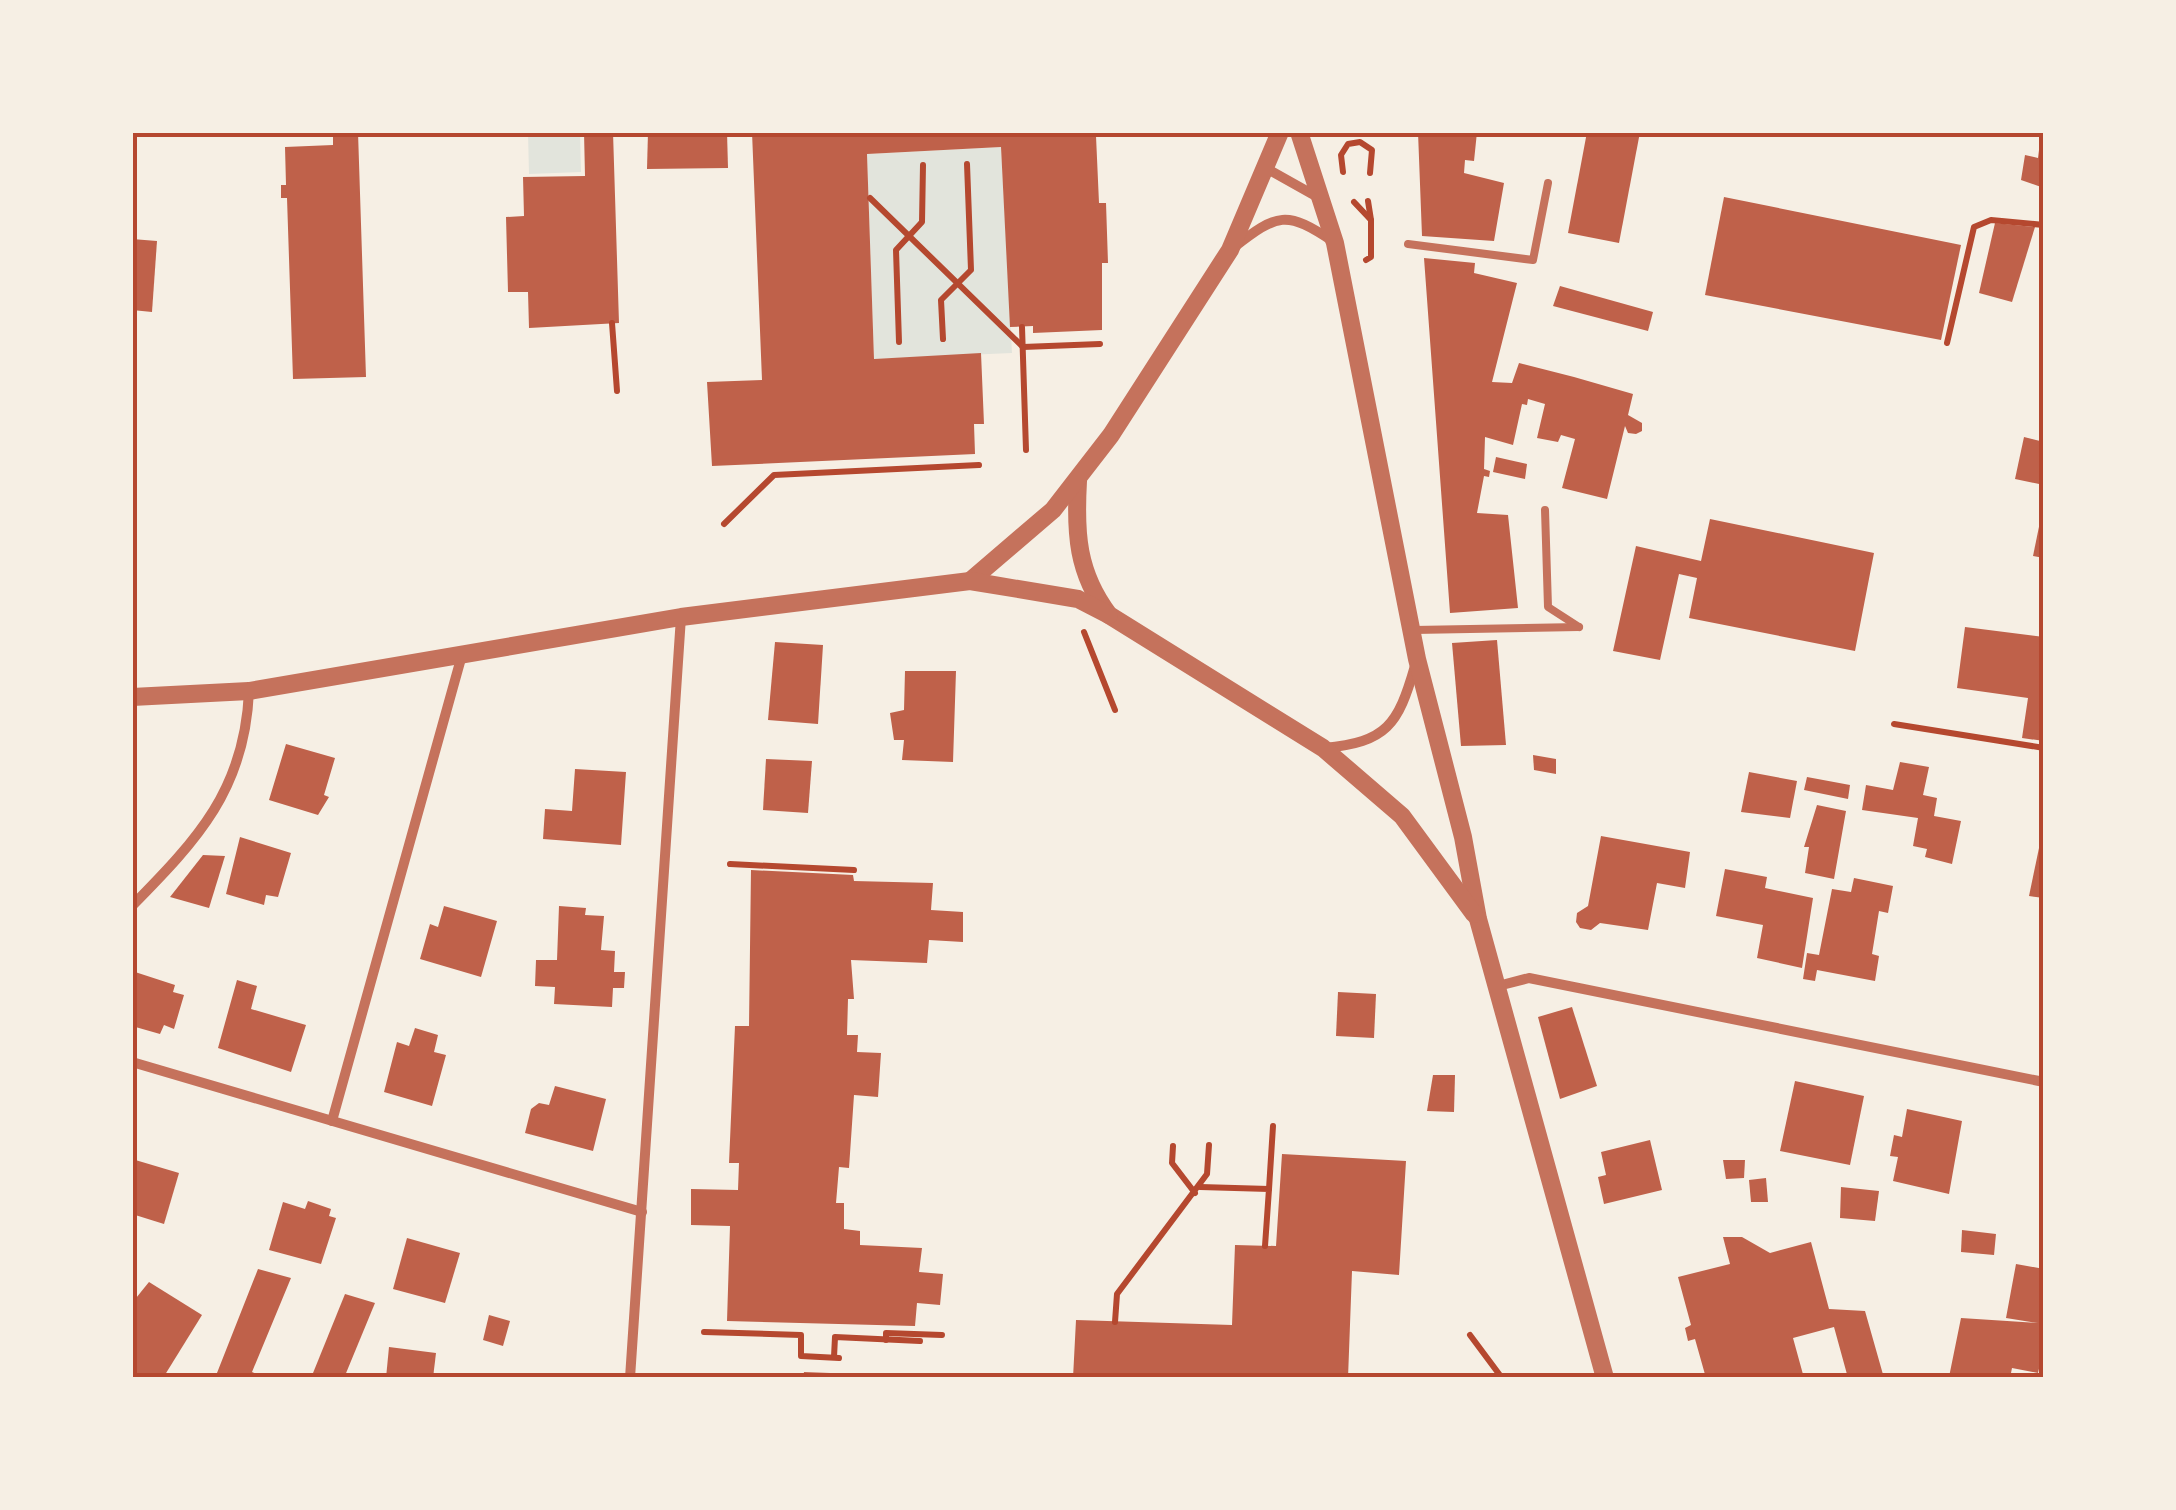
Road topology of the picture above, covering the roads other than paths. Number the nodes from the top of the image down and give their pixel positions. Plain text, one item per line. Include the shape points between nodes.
1 (1280, 132) edge
2 (1299, 132) edge
3 (1264, 167) junction
4 (1548, 183) dead end
5 (1322, 200) junction
6 (1335, 243) junction
7 (1408, 244) dead end
8 (1230, 250) junction
9 (1078, 481) junction
10 (1545, 510) dead end
11 (970, 581) junction
12 (1109, 615) junction
13 (681, 617) junction
14 (1412, 630) junction
15 (462, 654) junction
16 (1417, 659) junction
17 (248, 690) junction
18 (132, 698) edge
19 (1323, 748) junction
20 (132, 906) edge
21 (1478, 919) junction
22 (1498, 986) junction
23 (132, 1062) edge
24 (2044, 1082) edge
25 (332, 1121) junction
26 (642, 1212) junction
27 (630, 1378) edge
28 (1604, 1378) edge

1 - 3 street
2 - 5 street
3 - 5 street
3 - 8 street
4 - 7 lane via 1533,260
5 - 6 street
6 - 8 street via 1301,220 1271,219
6 - 14 street
8 - 9 street
9 - 11 street
9 - 12 street via 1080,560 1090,590
10 - 14 lane via 1548,607 1579,627
11 - 12 street via 1078,599
11 - 13 street
12 - 19 street
13 - 15 street
13 - 26 street
14 - 16 street
15 - 17 street
15 - 25 street
16 - 19 street via 1397,717 1382,734 1362,744
16 - 21 street via 1464,837
17 - 18 street
17 - 20 street via 233,780 167,871
19 - 21 street via 1402,816
21 - 22 street
22 - 24 street via 1529,978
22 - 28 street
23 - 25 street
25 - 26 street
26 - 27 street

